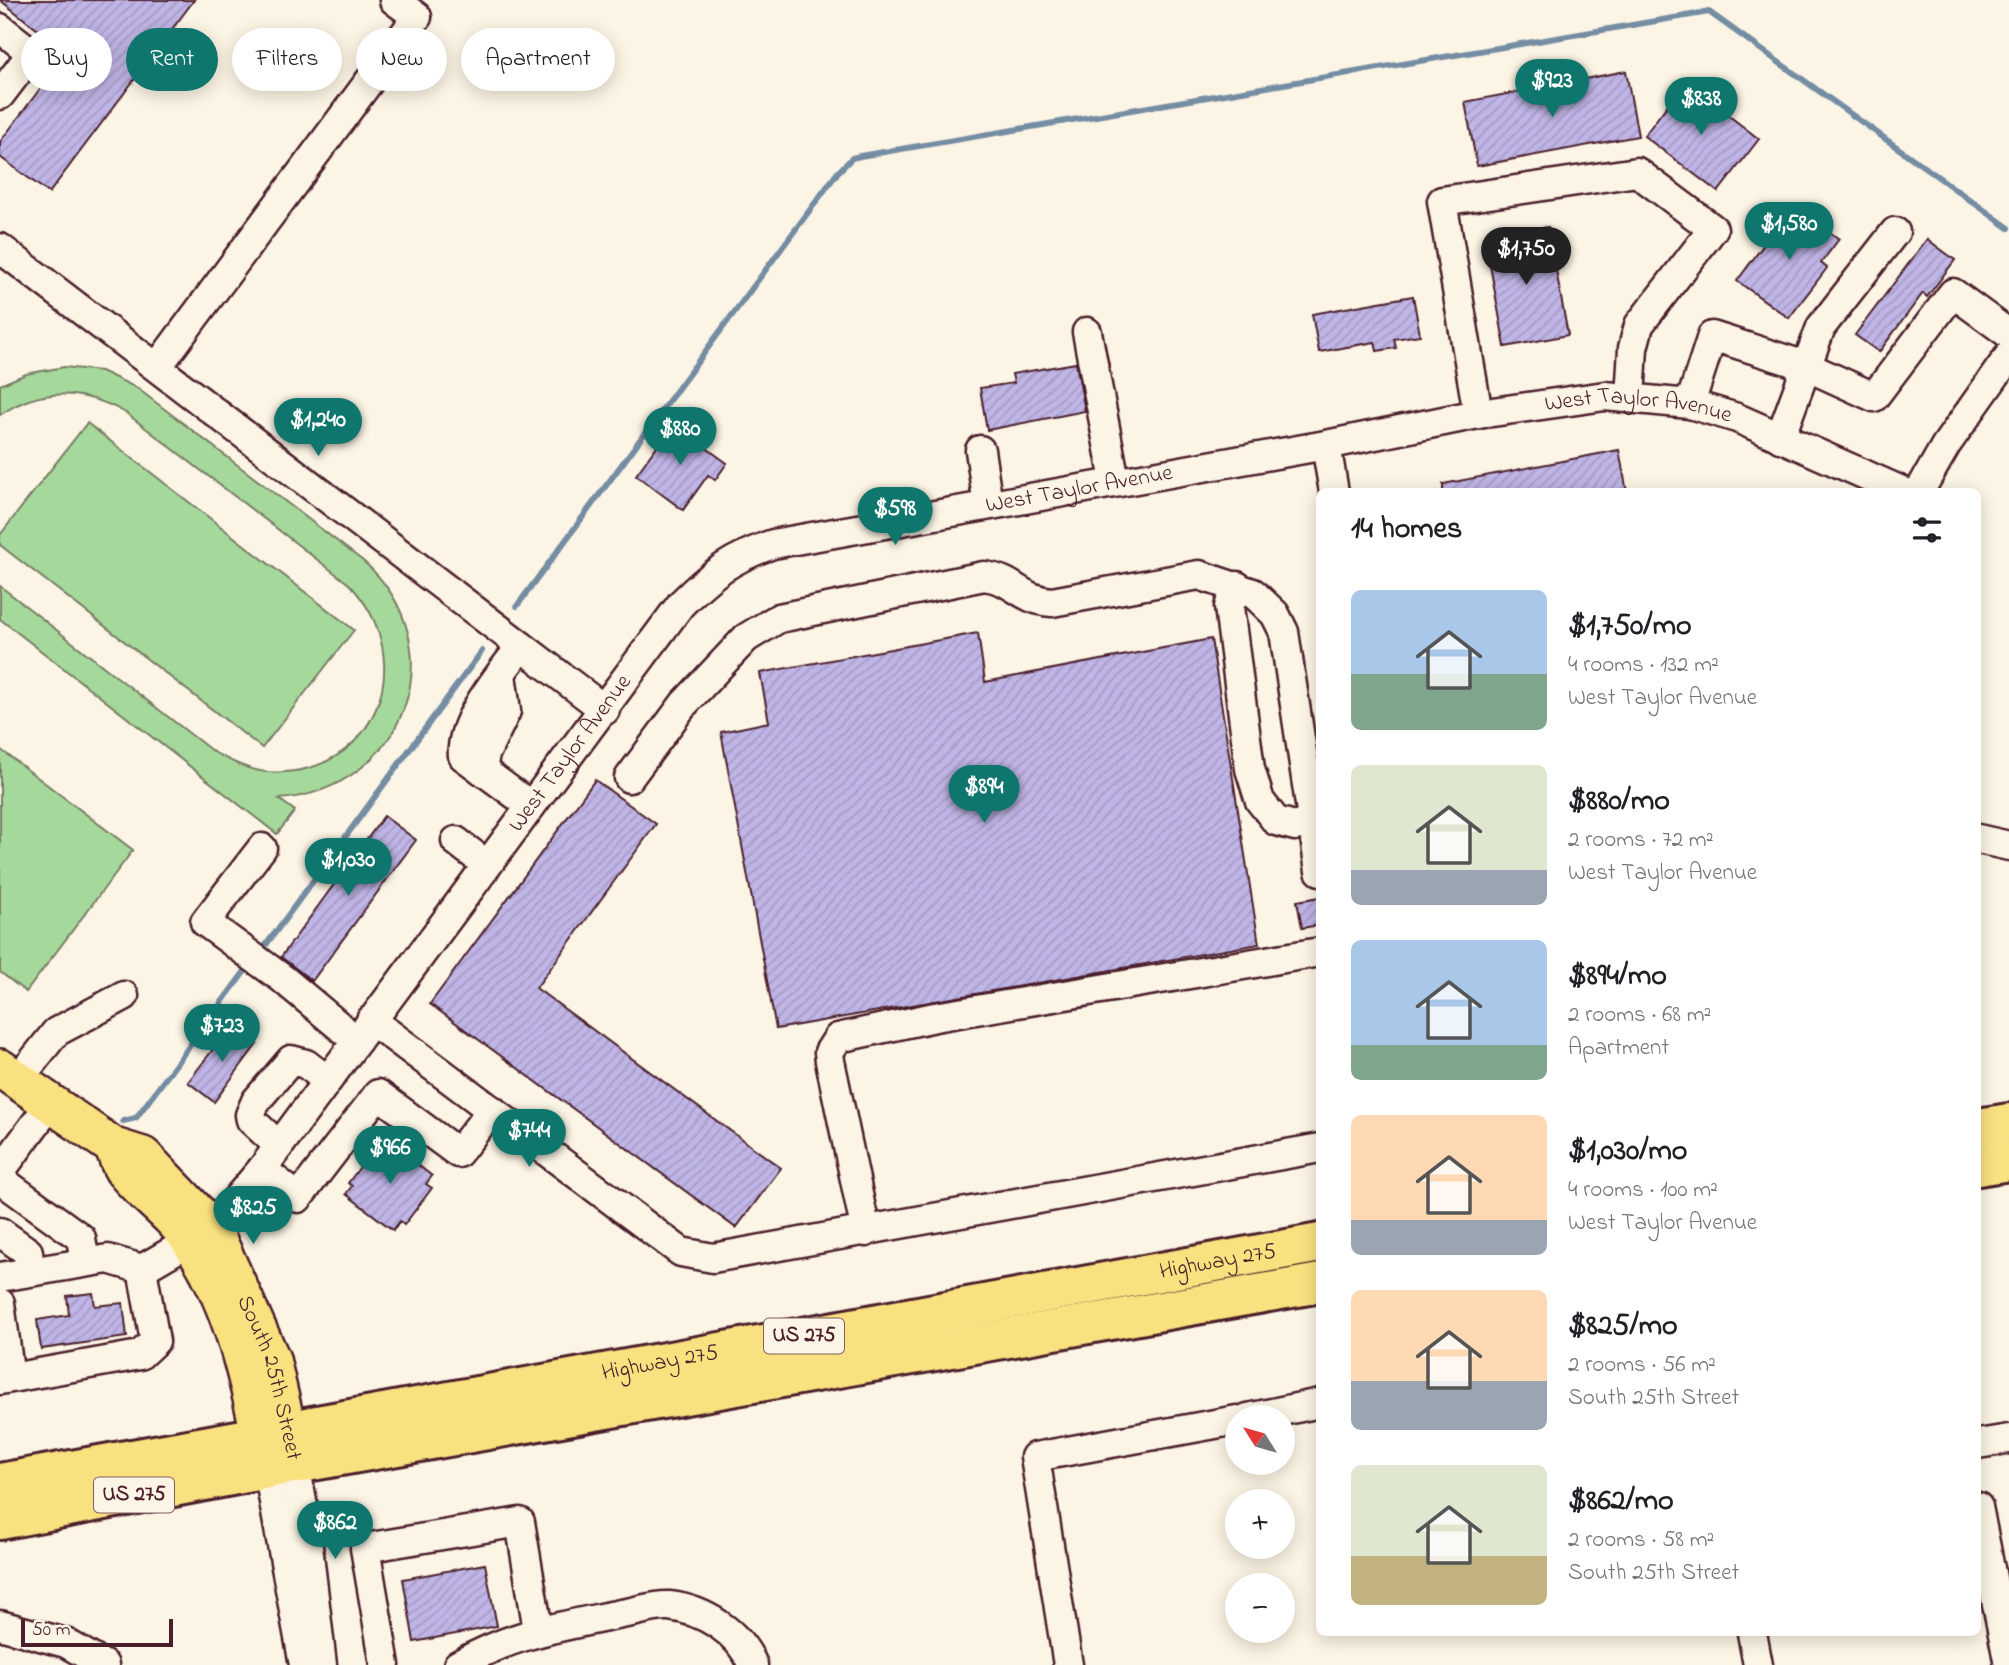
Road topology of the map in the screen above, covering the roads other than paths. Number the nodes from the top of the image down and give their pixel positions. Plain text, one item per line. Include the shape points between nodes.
1 (394, 0) edge
2 (0, 28) edge
3 (0, 95) edge
4 (1895, 232) dead end
5 (0, 248) edge
6 (1087, 332) dead end
7 (2009, 334) edge
8 (2009, 356) edge
9 (158, 366) junction
10 (1806, 366) junction
11 (1630, 398) junction
12 (1690, 404) junction
13 (1478, 414) junction
14 (1780, 438) junction
15 (1326, 445) junction
16 (980, 450) dead end
17 (1115, 481) junction
18 (1333, 488) edge
19 (1895, 488) edge
20 (1921, 488) edge
21 (988, 505) junction
22 (1237, 586) junction
23 (521, 646) junction
24 (605, 710) junction
25 (629, 778) dead end
26 (531, 806) junction
27 (1312, 822) junction
28 (1981, 840) edge
29 (456, 841) dead end
30 (1316, 846) edge
31 (2009, 846) edge
32 (262, 848) dead end
33 (487, 865) junction
34 (1316, 953) edge
35 (124, 996) dead end
36 (364, 1031) junction
37 (9, 1074) edge
38 (327, 1080) junction
39 (50, 1104) junction
40 (492, 1110) junction
41 (2009, 1123) edge
42 (1981, 1128) edge
43 (279, 1146) junction
44 (1316, 1149) edge
45 (2009, 1161) edge
46 (1981, 1166) edge
47 (262, 1169) junction
48 (0, 1172) edge
49 (0, 1179) edge
50 (0, 1232) edge
51 (866, 1232) junction
52 (201, 1234) junction
53 (1316, 1244) edge
54 (85, 1262) junction
55 (142, 1269) junction
56 (30, 1271) junction
57 (0, 1277) edge
58 (1316, 1284) edge
59 (0, 1303) edge
60 (5, 1379) edge
61 (1316, 1404) edge
62 (1295, 1408) edge
63 (1225, 1422) edge
64 (2009, 1438) edge
65 (1981, 1443) edge
66 (278, 1450) junction
67 (0, 1483) edge
68 (0, 1520) edge
69 (1981, 1522) edge
70 (0, 1625) edge
71 (538, 1630) junction
72 (1753, 1636) edge
73 (104, 1665) edge
74 (304, 1665) edge
75 (322, 1665) edge
76 (385, 1665) edge
77 (458, 1665) edge
78 (753, 1665) edge
79 (1068, 1665) edge
80 (1758, 1665) edge
81 (2009, 1665) edge

1 - 9 street via 417,17
2 - 3 street via 32,53
4 - 10 street via 1821,327
5 - 9 street
6 - 17 street
7 - 10 street via 1953,293 1874,397
8 - 20 street
9 - 23 street
10 - 12 street via 1712,336
10 - 14 street
11 - 12 street, West Taylor Avenue
11 - 13 street, West Taylor Avenue via 1605,396
11 - 13 street via 1639,325 1713,229 1637,172 1442,201
12 - 14 street, West Taylor Avenue via 1737,418
13 - 15 street, West Taylor Avenue
14 - 19 street, West Taylor Avenue
15 - 17 street, West Taylor Avenue
15 - 18 street
16 - 21 street
17 - 21 street, West Taylor Avenue
21 - 24 street, West Taylor Avenue via 773,544 740,556 710,575 681,604
22 - 25 street via 1199,575 1052,602 1034,600 1004,579 984,576 779,618 746,638 684,704
22 - 27 street via 1253,593 1275,614 1284,632
22 - 27 street via 1229,607 1231,632 1256,792 1276,821 1295,826
23 - 24 street
23 - 26 street via 483,699 462,745 463,755
24 - 26 street, West Taylor Avenue
26 - 33 street, West Taylor Avenue
27 - 30 street
28 - 31 street
29 - 33 street
32 - 36 street via 205,922
33 - 36 street, West Taylor Avenue
34 - 51 street via 838,1038 829,1052 830,1061
35 - 37 street via 56,1032
36 - 38 street, West Taylor Avenue
36 - 40 street
37 - 39 main road, South 25th Street
38 - 43 street, West Taylor Avenue
38 - 43 street via 306,1064 291,1060 256,1101 251,1120
39 - 48 street
39 - 52 main road, South 25th Street via 114,1147 123,1171
40 - 47 street via 458,1153 378,1094 298,1198
40 - 51 street via 681,1252 713,1258
41 - 42 highway
43 - 47 street, West Taylor Avenue
44 - 51 street
45 - 46 highway
47 - 52 street, West Taylor Avenue
49 - 54 street via 81,1238
50 - 56 street via 28,1252
52 - 55 street, West Taylor Avenue
52 - 66 main road, South 25th Street via 211,1275
53 - 66 highway, Highway 275 / US 275
54 - 55 street via 108,1259
54 - 56 street
55 - 60 street via 155,1341 139,1355
56 - 57 street
58 - 66 highway, Highway 275 / US 275
59 - 60 street
61 - 62 street
63 - 79 street via 1035,1457
64 - 65 street
66 - 67 highway, Highway 275 / US 275
66 - 68 highway, Highway 275 / US 275
66 - 74 street, South 25th Street
66 - 75 street, South 25th Street via 304,1512
69 - 81 street
70 - 73 street via 66,1643
71 - 76 street via 520,1522 365,1548
71 - 77 street
71 - 78 street via 666,1606 697,1611 724,1628
72 - 80 street

